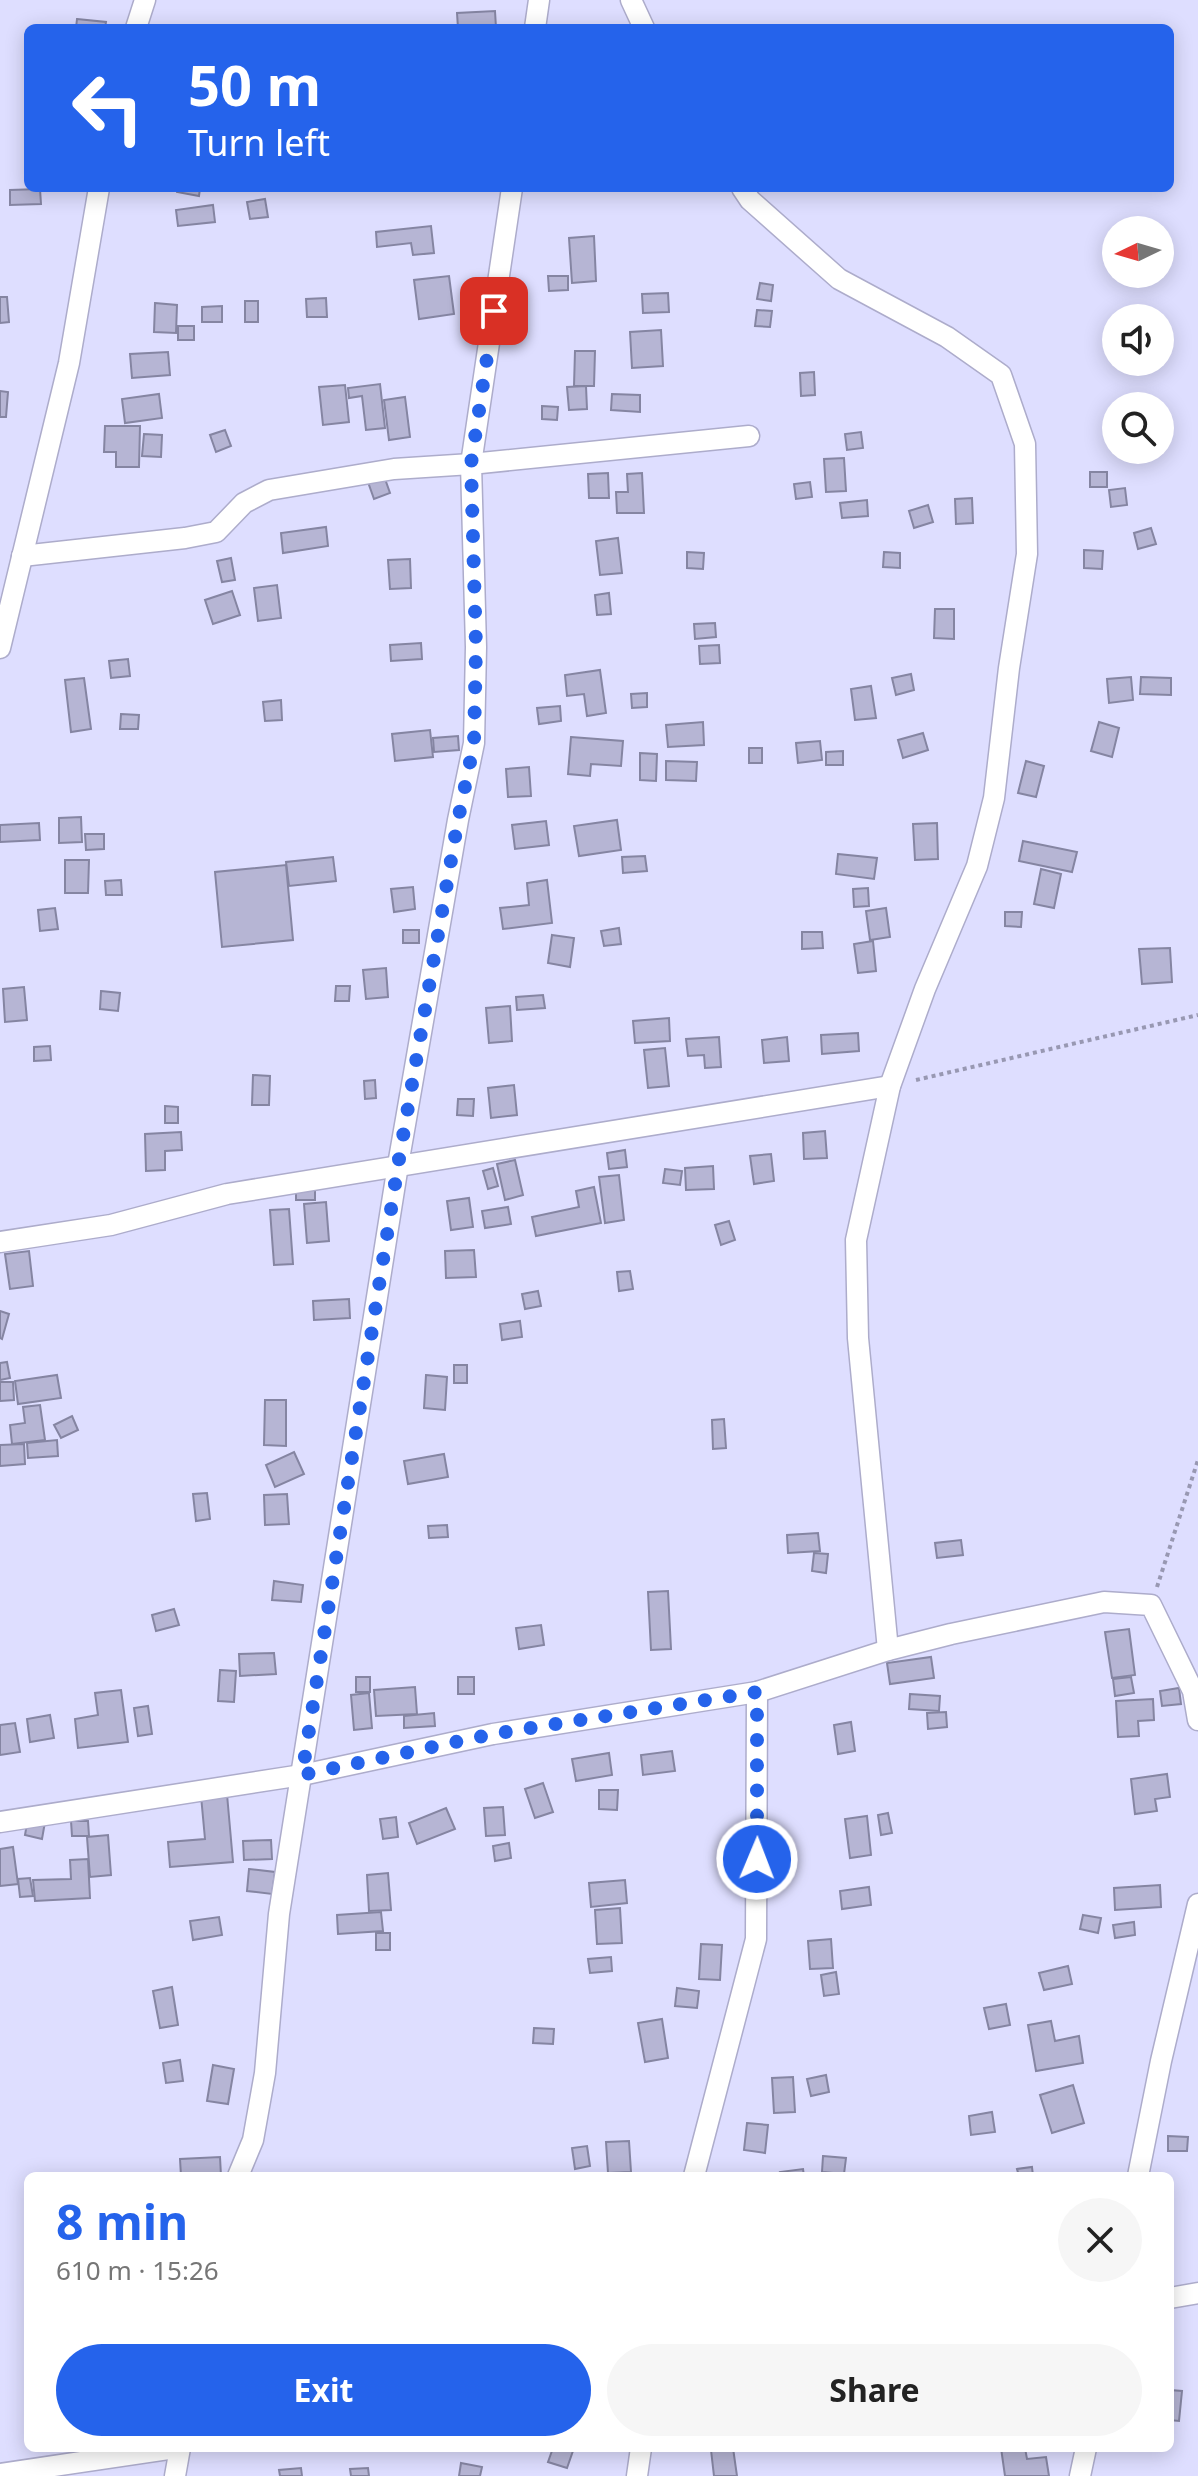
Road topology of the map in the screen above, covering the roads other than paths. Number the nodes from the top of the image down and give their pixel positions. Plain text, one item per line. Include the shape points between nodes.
1 (145, 0) edge
2 (539, 0) edge
3 (631, 0) edge
4 (137, 24) edge
5 (536, 24) edge
6 (642, 24) edge
7 (98, 192) edge
8 (511, 192) edge
9 (745, 192) edge
10 (749, 436) dead end
11 (471, 464) junction
12 (22, 556) junction
13 (0, 648) edge
14 (890, 1086) junction
15 (398, 1165) junction
16 (0, 1242) edge
17 (888, 1650) junction
18 (757, 1692) junction
19 (1198, 1720) edge
20 (302, 1775) junction
21 (0, 1822) edge
22 (1198, 1904) edge
23 (240, 2172) edge
24 (695, 2172) edge
25 (1139, 2172) edge
26 (1198, 2293) edge
27 (1174, 2297) edge
28 (151, 2452) edge
29 (178, 2452) edge
30 (640, 2452) edge
31 (1085, 2452) edge
32 (0, 2474) edge
33 (175, 2476) edge
34 (637, 2476) edge
35 (1080, 2476) edge

1 - 4 street
2 - 5 street
3 - 6 street
7 - 12 street via 69,363
8 - 11 street
9 - 14 street via 839,279 947,337 1001,375 1025,444 1027,554 994,798 977,866
10 - 11 street
11 - 12 street via 394,469 269,490 244,503 216,532
11 - 15 street via 474,743
12 - 13 street
14 - 15 street
14 - 17 street via 856,1240 858,1338
15 - 16 street via 227,1194 111,1225
15 - 20 street
17 - 18 street
17 - 19 street via 1104,1602 1151,1605 1193,1691
18 - 20 street via 493,1734
18 - 24 street via 756,1939
20 - 21 street
20 - 23 street via 279,1914 265,2073 253,2140
22 - 25 street
26 - 27 street
28 - 32 street
29 - 33 street
30 - 34 street
31 - 35 street

